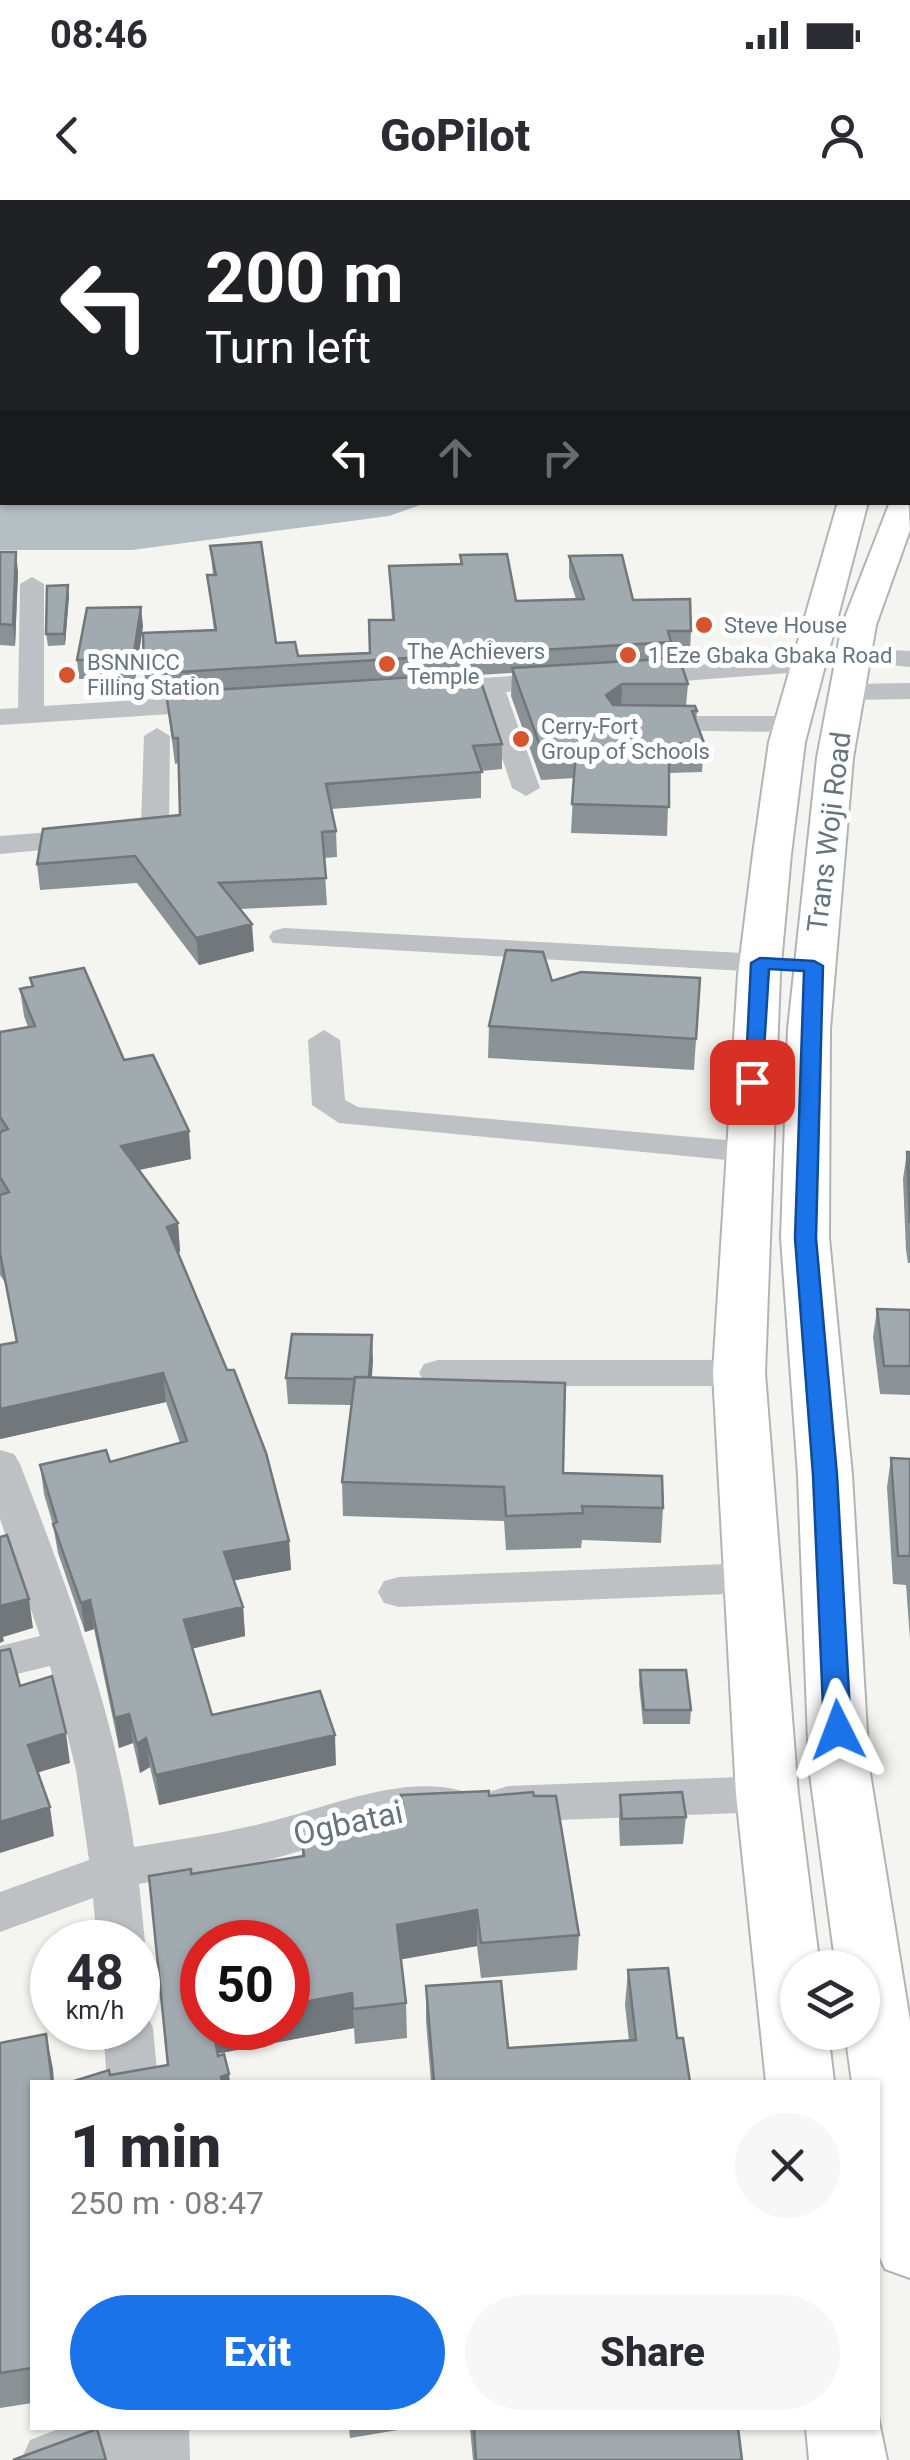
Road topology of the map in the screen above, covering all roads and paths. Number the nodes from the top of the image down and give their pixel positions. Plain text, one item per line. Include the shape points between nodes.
1 (851, 505) edge
2 (903, 505) edge
3 (32, 584) dead end
4 (910, 659) edge
5 (804, 666) junction
6 (850, 674) junction
7 (638, 676) junction
8 (490, 686) junction
9 (414, 690) edge
10 (910, 691) edge
11 (242, 702) edge
12 (32, 714) junction
13 (0, 716) edge
14 (621, 724) edge
15 (706, 724) junction
16 (791, 724) junction
17 (157, 736) dead end
18 (526, 788) dead end
19 (0, 845) edge
20 (284, 937) dead end
21 (760, 963) junction
22 (814, 966) junction
23 (324, 1040) dead end
24 (748, 1152) junction
25 (806, 1160) junction
26 (438, 1372) dead end
27 (738, 1373) junction
28 (0, 1464) edge
29 (753, 1578) junction
30 (399, 1592) dead end
31 (62, 1647) junction
32 (0, 1662) edge
33 (767, 1794) junction
34 (114, 1870) junction
35 (0, 1912) edge
36 (118, 1920) edge
37 (130, 2050) edge
38 (132, 2080) edge
39 (800, 2080) edge
40 (910, 2245) edge
41 (132, 2430) edge
42 (161, 2430) edge
43 (844, 2430) edge
44 (50, 2460) edge
45 (161, 2460) edge
46 (848, 2460) edge

1 - 5 main road, Trans Woji Road
2 - 6 main road, Trans Woji Road via 859,624
3 - 12 street
4 - 6 street
5 - 7 street
5 - 16 main road, Trans Woji Road
6 - 10 street
6 - 22 main road, Trans Woji Road
7 - 8 street
7 - 15 street via 652,691 694,696
8 - 9 street
8 - 18 street
11 - 12 street
12 - 13 street
14 - 15 street
15 - 16 street
16 - 21 main road, Trans Woji Road
17 - 19 street via 150,833
20 - 21 street
21 - 22 main road
21 - 24 main road, Trans Woji Road
22 - 25 main road, Trans Woji Road
23 - 24 street via 328,1105 352,1116
24 - 25 main road
24 - 27 main road, Trans Woji Road
25 - 40 main road, Trans Woji Road via 839,1767
26 - 27 street
27 - 29 main road, Trans Woji Road
28 - 31 street
29 - 30 street
29 - 33 main road, Trans Woji Road
31 - 32 street
31 - 34 street via 93,1745
33 - 34 street, Ogbatai via 384,1808 268,1840
33 - 39 main road, Trans Woji Road
34 - 35 street, Ogbatai
34 - 36 street
37 - 38 street
41 - 44 street
42 - 45 street
43 - 46 main road

